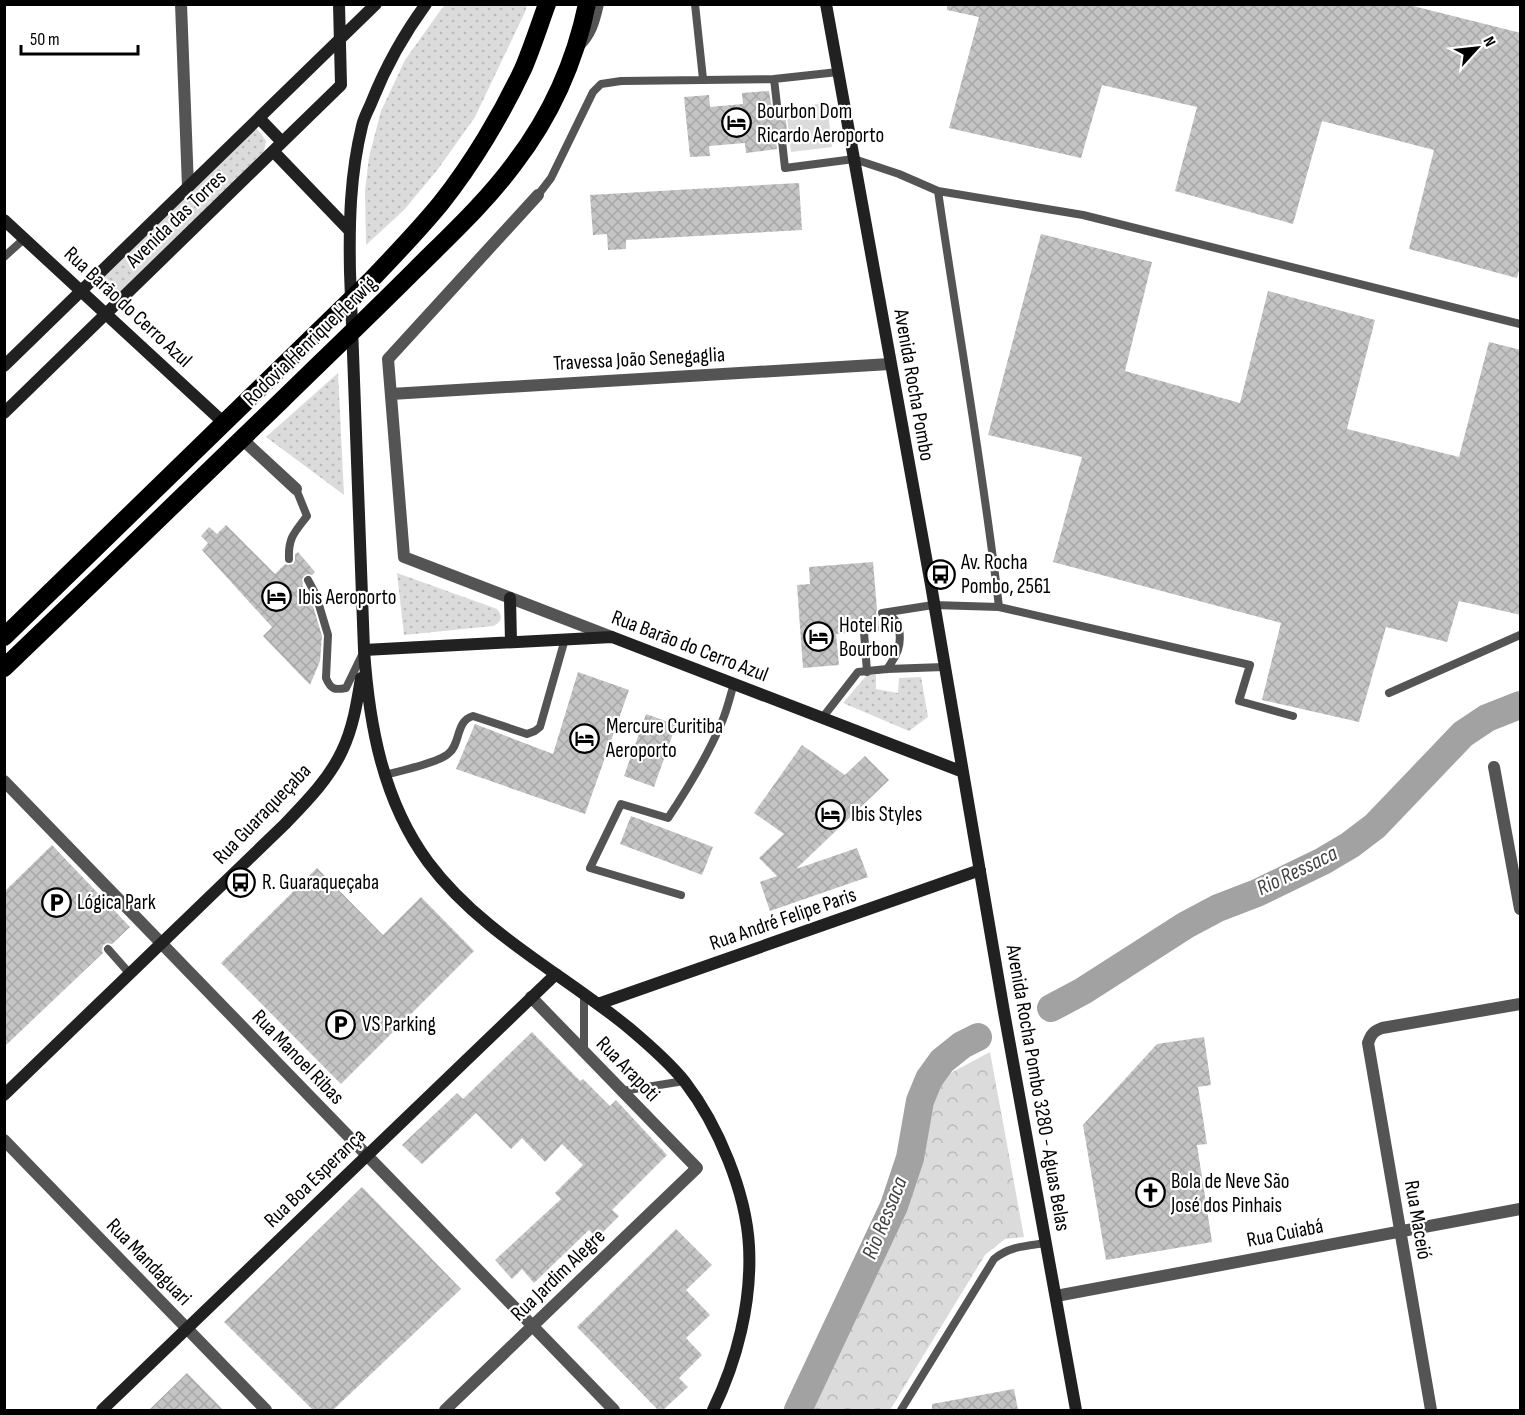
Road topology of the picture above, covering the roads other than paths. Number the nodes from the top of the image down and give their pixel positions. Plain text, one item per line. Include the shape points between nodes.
1 (181, 4) edge
2 (339, 4) edge
3 (376, 4) edge
4 (426, 4) edge
5 (547, 4) edge
6 (587, 4) edge
7 (600, 4) edge
8 (695, 4) edge
9 (826, 4) edge
10 (340, 39) junction
11 (573, 53) junction
12 (838, 72) junction
13 (703, 79) junction
14 (774, 79) junction
15 (777, 105) dead end
16 (259, 118) junction
17 (782, 141) dead end
18 (278, 147) junction
19 (854, 159) junction
20 (188, 187) junction
21 (938, 191) junction
22 (538, 195) joint
23 (4, 220) edge
24 (349, 230) junction
25 (25, 238) junction
26 (4, 257) edge
27 (81, 291) junction
28 (106, 314) junction
29 (1521, 324) edge
30 (890, 364) junction
31 (4, 366) edge
32 (391, 394) junction
33 (4, 413) edge
34 (224, 423) junction
35 (242, 439) junction
36 (296, 489) joint
37 (289, 559) dead end
38 (308, 580) dead end
39 (510, 598) junction
40 (933, 605) junction
41 (999, 607) junction
42 (864, 632) dead end
43 (1521, 635) edge
44 (4, 637) edge
45 (612, 637) junction
46 (565, 639) junction
47 (511, 642) junction
48 (364, 650) junction
49 (944, 667) junction
50 (4, 668) edge
51 (887, 669) junction
52 (867, 672) junction
53 (734, 683) junction
54 (1389, 693) dead end
55 (1293, 716) dead end
56 (823, 717) junction
57 (1494, 767) dead end
58 (963, 772) junction
59 (385, 776) junction
60 (4, 782) edge
61 (980, 870) junction
62 (681, 895) dead end
63 (1521, 909) edge
64 (161, 944) junction
65 (108, 949) dead end
66 (130, 974) junction
67 (556, 974) junction
68 (584, 994) junction
69 (531, 997) junction
70 (598, 1004) junction
71 (1521, 1004) edge
72 (584, 1052) junction
73 (684, 1081) junction
74 (622, 1091) junction
75 (4, 1095) edge
76 (4, 1140) edge
77 (367, 1155) junction
78 (697, 1168) joint
79 (1521, 1209) edge
80 (1400, 1231) junction
81 (1046, 1242) junction
82 (1056, 1296) junction
83 (532, 1327) junction
84 (187, 1329) junction
85 (102, 1410) edge
86 (266, 1410) edge
87 (445, 1410) edge
88 (614, 1410) edge
89 (713, 1410) edge
90 (901, 1410) edge
91 (1076, 1410) edge
92 (1431, 1410) edge

1 - 20 street
2 - 10 main road
3 - 10 main road, Avenida das Torres
4 - 24 main road via 396,51 363,123 351,190
5 - 34 highway, Rodovia Henrique Herwig via 523,70 442,202 370,282
6 - 11 highway, Rodovia Henrique Herwig
7 - 11 lane via 587,42
8 - 13 lane
9 - 12 main road, Avenida Rocha Pombo
10 - 16 main road, Avenida das Torres
10 - 18 main road, Avenida das Torres via 341,85
11 - 35 highway, Rodovia Henrique Herwig via 550,108 513,166 458,227
12 - 14 lane
12 - 19 main road, Avenida Rocha Pombo
13 - 14 lane
13 - 22 lane via 601,84 593,92 551,178
14 - 15 lane
16 - 18 main road
16 - 20 main road, Avenida das Torres
17 - 19 lane via 785,168
18 - 24 main road
18 - 28 main road, Avenida das Torres
19 - 21 lane
19 - 30 main road, Avenida Rocha Pombo
20 - 27 main road, Avenida das Torres
21 - 29 lane via 1083,215
21 - 41 lane
22 - 32 street via 388,359
23 - 25 main road, Rua Barão do Cerro Azul
24 - 48 main road
25 - 26 lane
25 - 27 main road, Rua Barão do Cerro Azul
27 - 28 main road, Rua Barão do Cerro Azul
27 - 31 main road, Avenida das Torres
28 - 33 main road, Avenida das Torres
28 - 34 main road, Rua Barão do Cerro Azul
30 - 32 street, Travessa João Senegaglia
30 - 40 main road, Avenida Rocha Pombo
32 - 39 street, Rua Barão do Cerro Azul via 404,557
34 - 44 highway, Rodovia Henrique Herwig
35 - 36 street
35 - 50 highway, Rodovia Henrique Herwig
36 - 37 lane via 307,516 291,537
38 - 48 lane via 328,635 329,685 346,688
39 - 45 street, Rua Barão do Cerro Azul
39 - 47 main road
40 - 41 lane
40 - 49 main road, Avenida Rocha Pombo
40 - 51 lane via 880,614 889,614 897,622 901,641
41 - 55 lane via 1250,665 1239,701
42 - 52 lane
43 - 54 lane
45 - 46 main road
45 - 53 main road, Rua Barão do Cerro Azul
46 - 47 main road
46 - 59 lane via 540,727 535,731 527,734 468,717 449,754
47 - 48 main road
48 - 59 main road via 369,704
48 - 64 main road, Rua Guaraqueçaba via 352,725 326,776 285,824
49 - 51 lane
49 - 58 main road, Avenida Rocha Pombo
51 - 52 lane
52 - 56 lane via 858,672
53 - 56 main road, Rua Barão do Cerro Azul
53 - 62 lane via 709,750 668,818 621,804 590,868
56 - 58 main road, Rua Barão do Cerro Azul
57 - 63 street
58 - 61 main road, Avenida Rocha Pombo 3280 - Aguas Belas
59 - 67 main road via 412,836 450,889
60 - 64 street, Rua Manoel Ribas via 84,871
61 - 70 main road, Rua André Felipe Paris
61 - 81 main road, Avenida Rocha Pombo 3280 - Aguas Belas
64 - 66 main road, Rua Guaraqueçaba
64 - 77 street, Rua Manoel Ribas
65 - 66 lane
66 - 75 main road, Rua Guaraqueçaba
67 - 68 main road
67 - 69 main road, Rua Boa Esperança
68 - 70 main road
68 - 72 lane
69 - 72 street, Rua Arapoti
69 - 77 main road, Rua Boa Esperança
70 - 73 main road
71 - 80 street, Rua Maceió via 1382,1028 1370,1036 1368,1051
72 - 74 street, Rua Arapoti
73 - 74 lane
73 - 89 main road via 718,1135 731,1166 749,1245 744,1315 735,1354
74 - 78 street, Rua Arapoti
76 - 84 street, Rua Mandaguari
77 - 83 street, Rua Manoel Ribas
77 - 84 main road, Rua Boa Esperança
78 - 83 street, Rua Jardim Alegre
79 - 80 street, Rua Cuiabá
80 - 82 street, Rua Cuiabá
80 - 92 street, Rua Maceió
81 - 82 main road, Avenida Rocha Pombo 3280 - Aguas Belas
81 - 90 lane via 1013,1248 994,1259
82 - 91 main road, Avenida Rocha Pombo 3280 - Aguas Belas
83 - 87 street, Rua Jardim Alegre
83 - 88 street, Rua Manoel Ribas
84 - 85 main road, Rua Boa Esperança
84 - 86 street, Rua Mandaguari

